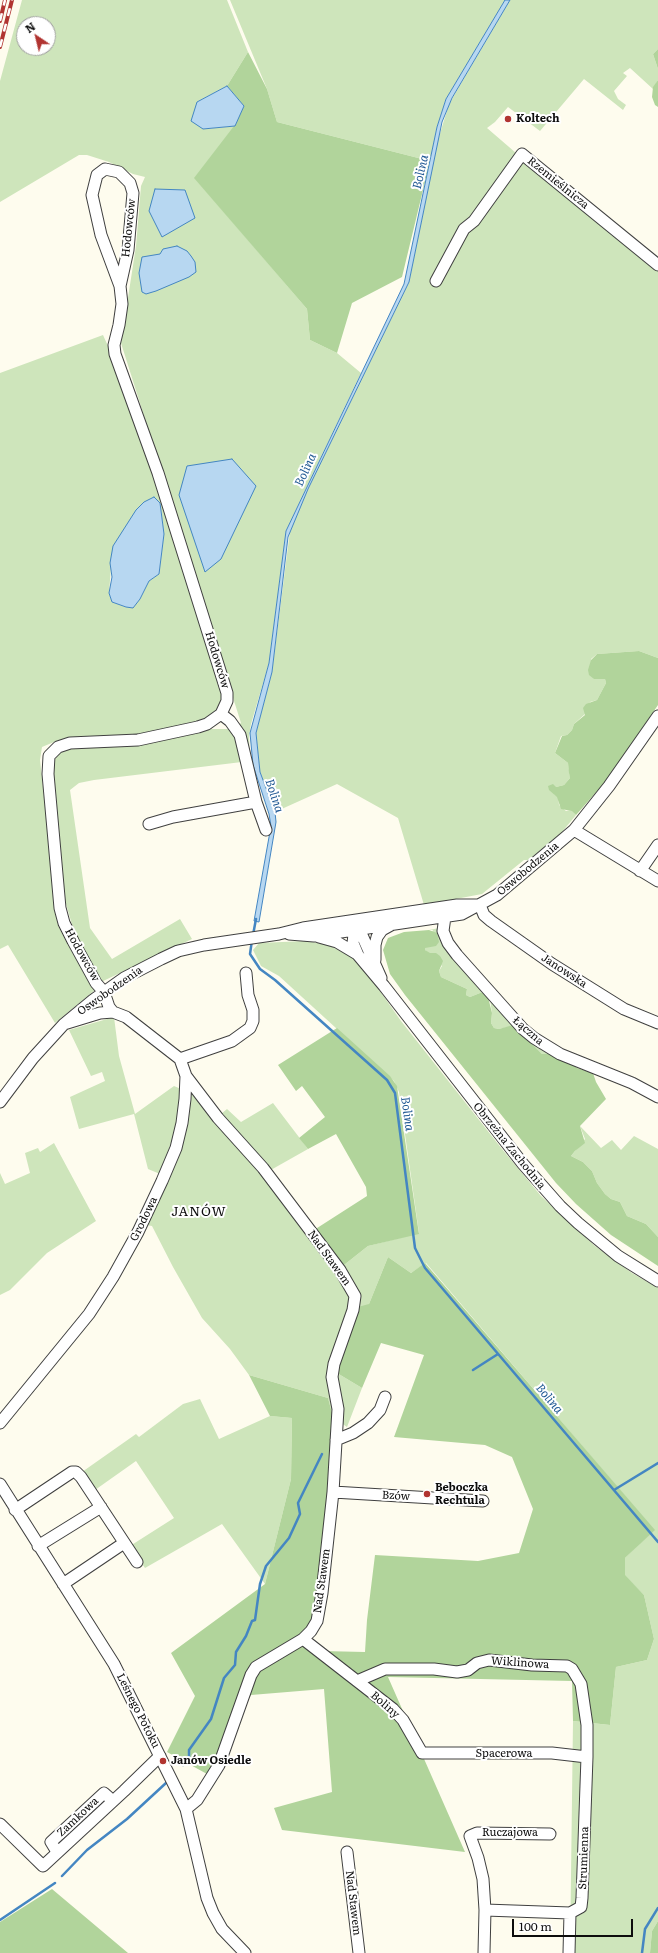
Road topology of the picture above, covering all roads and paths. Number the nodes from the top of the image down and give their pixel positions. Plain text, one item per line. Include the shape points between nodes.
1 (658, 266) edge
2 (436, 280) dead end
3 (120, 286) junction
4 (221, 714) junction
5 (658, 716) edge
6 (256, 802) junction
7 (149, 824) dead end
8 (266, 830) dead end
9 (574, 830) junction
10 (658, 845) edge
11 (640, 871) junction
12 (658, 881) edge
13 (480, 905) junction
14 (446, 917) junction
15 (374, 918) junction
16 (343, 922) junction
17 (392, 924) junction
18 (357, 929) junction
19 (279, 934) junction
20 (314, 936) junction
21 (358, 954) junction
22 (375, 963) junction
23 (246, 973) dead end
24 (384, 986) junction
25 (104, 992) junction
26 (93, 1000) junction
27 (107, 1010) junction
28 (658, 1023) edge
29 (64, 1024) junction
30 (180, 1059) junction
31 (186, 1076) junction
32 (658, 1097) edge
33 (0, 1102) edge
34 (658, 1281) edge
35 (385, 1397) dead end
36 (0, 1423) edge
37 (336, 1440) junction
38 (0, 1484) edge
39 (333, 1492) junction
40 (483, 1501) dead end
41 (101, 1507) junction
42 (15, 1510) junction
43 (124, 1543) junction
44 (38, 1546) junction
45 (137, 1562) dead end
46 (63, 1584) junction
47 (303, 1639) junction
48 (357, 1681) junction
49 (422, 1753) joint
50 (160, 1756) junction
51 (587, 1757) junction
52 (186, 1809) junction
53 (0, 1824) edge
54 (550, 1834) dead end
55 (347, 1852) dead end
56 (485, 1910) junction
57 (570, 1914) junction
58 (244, 1953) edge
59 (359, 1953) edge
60 (484, 1953) edge
61 (569, 1953) edge

1 - 2 street, Rzemieślnicza via 522,154 474,221 464,229
3 - 3 street, Hodowców via 101,235 92,195 97,175 105,169 119,172 130,183 133,193 128,250
3 - 4 street, Hodowców via 122,304 114,345 115,354 158,473 227,693 226,708
4 - 6 street via 240,735
4 - 25 street, Hodowców via 208,724 138,740 64,744 49,756 48,774 60,908 64,923 96,983
5 - 9 street, Oswobodzenia via 609,786
6 - 7 street via 173,817
6 - 8 street
9 - 11 street
9 - 13 street, Oswobodzenia via 497,895
10 - 11 street
11 - 12 street
13 - 14 street, Oswobodzenia via 462,914
13 - 15 street, Oswobodzenia via 457,905
13 - 28 street, Janowska via 484,915 491,921 552,964 624,1009
14 - 17 street, Oswobodzenia
14 - 32 street, Łączna via 443,931 448,943 516,1022 534,1038 560,1054 632,1083
15 - 16 street, Oswobodzenia
15 - 18 street, Oswobodzenia
16 - 18 street
16 - 19 street, Oswobodzenia
17 - 18 street, Oswobodzenia
17 - 22 street, Obrzeżna Zachodnia via 382,930 377,937
18 - 20 street, Oswobodzenia
18 - 21 street via 352,943
18 - 22 street, Obrzeżna Zachodnia
19 - 20 street, Oswobodzenia
19 - 25 street, Oswobodzenia via 178,951 145,966
20 - 21 street, Oswobodzenia via 337,942
21 - 24 street, Obrzeżna Zachodnia
22 - 24 street, Obrzeżna Zachodnia
23 - 30 street via 248,995 253,1010 250,1028 232,1041
24 - 34 street, Obrzeżna Zachodnia via 523,1164 560,1206 618,1256
25 - 26 street, Oswobodzenia
25 - 27 street
26 - 27 street
26 - 29 street, Oswobodzenia
27 - 29 street
27 - 30 street via 126,1018
29 - 33 street, Oswobodzenia via 33,1058
30 - 31 street, Grodowa
31 - 36 street, Grodowa via 186,1099 176,1148 138,1232 89,1314
31 - 37 street, Nad Stawem via 218,1118 263,1168 340,1270 355,1296 332,1377 338,1409
35 - 37 street via 380,1410 368,1423
37 - 39 street, Nad Stawem
38 - 42 street, Leśnego Potoku
39 - 40 street, Bzów
39 - 47 street, Nad Stawem via 317,1620
41 - 42 street via 81,1477 72,1472
41 - 43 street
41 - 44 street
42 - 44 street, Leśnego Potoku
43 - 45 street
43 - 46 street
44 - 46 street, Leśnego Potoku
46 - 50 street, Leśnego Potoku via 114,1664
47 - 48 street
47 - 52 street, Nad Stawem via 256,1667 219,1764 197,1800
48 - 49 street, Boliny via 403,1720
48 - 51 street, Wiklinowa via 384,1669 434,1669 457,1672 489,1660 568,1666 581,1684 587,1725
49 - 51 street, Spacerowa via 552,1753
50 - 52 street, Leśnego Potoku
50 - 53 street, Zamkowa via 43,1866
51 - 57 street, Strumienna via 582,1898 581,1906
52 - 58 street, Leśnego Potoku via 207,1898 213,1913 222,1929
54 - 56 street, Ruczajowa via 476,1833 470,1836 483,1879
55 - 59 street, Nad Stawem
56 - 57 street
56 - 60 street
57 - 61 street

